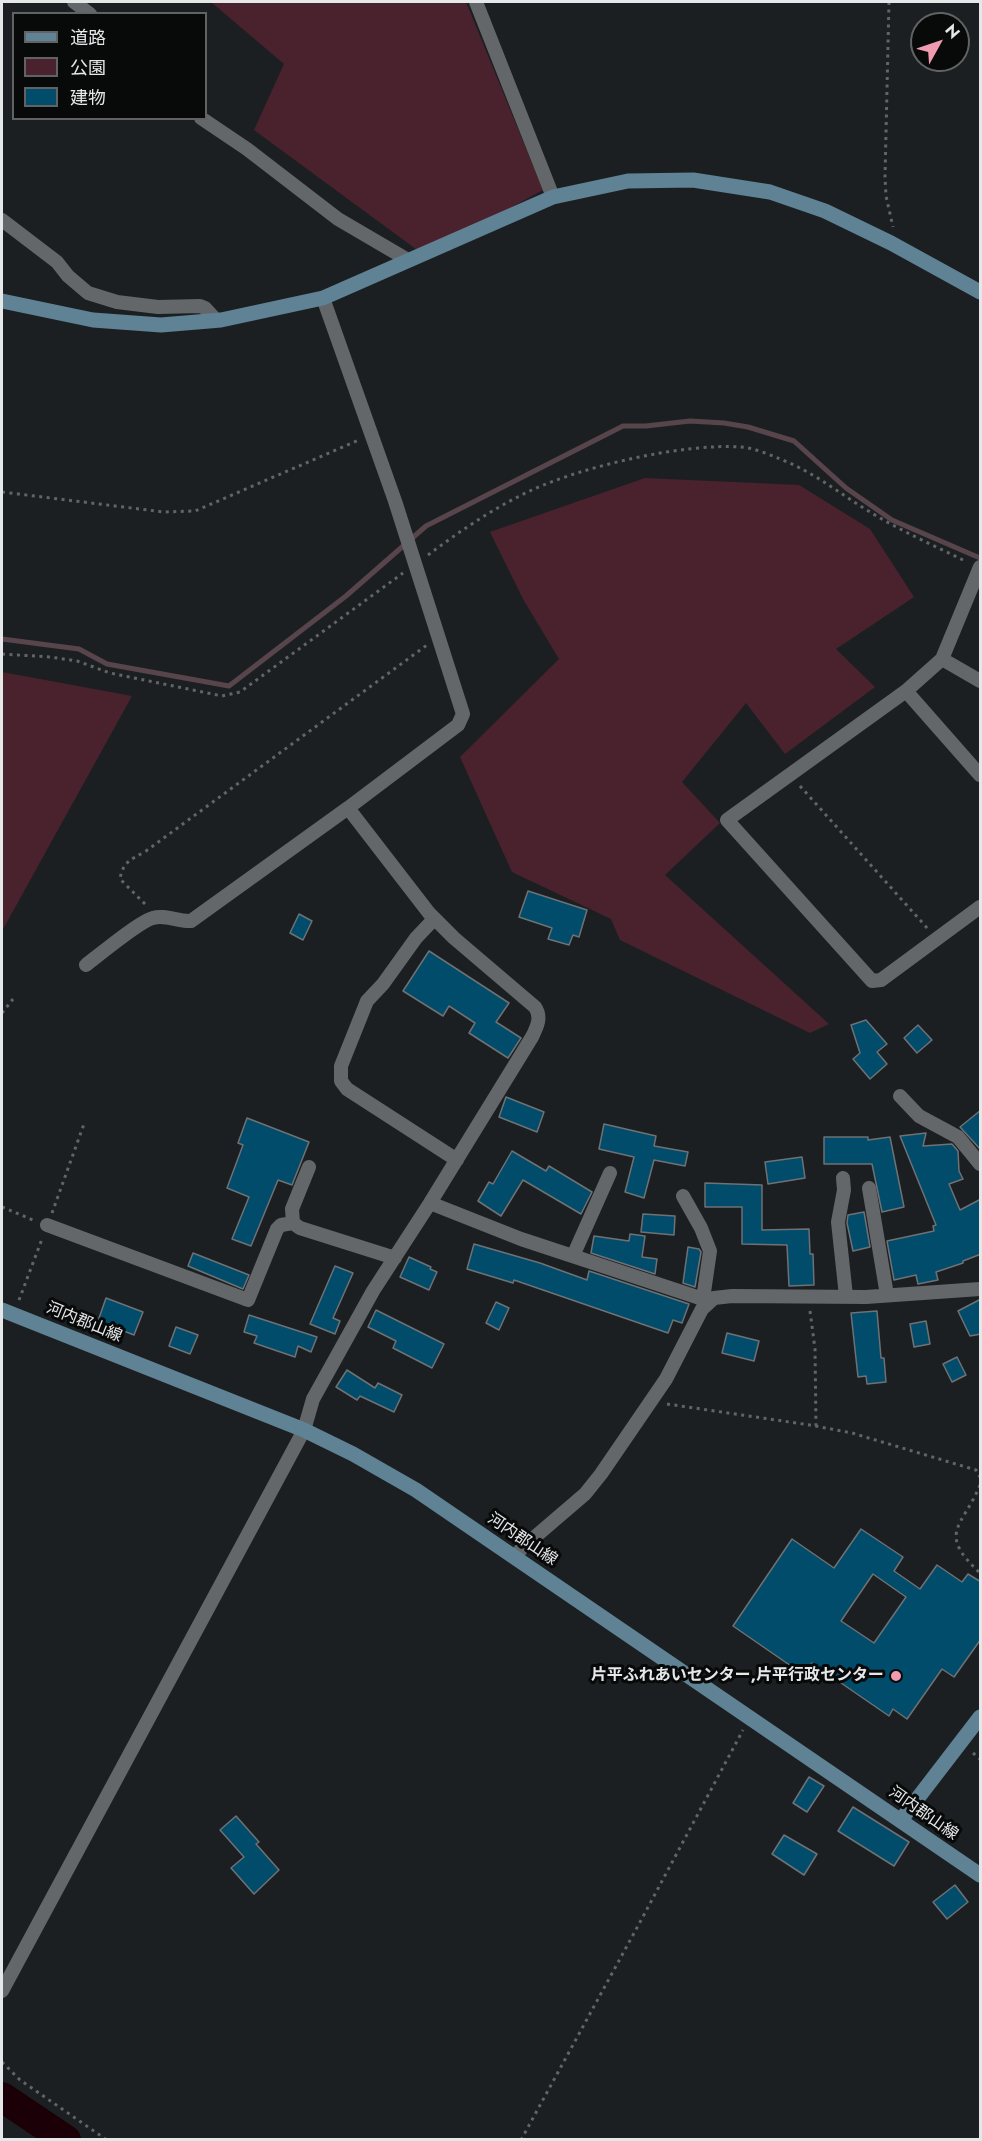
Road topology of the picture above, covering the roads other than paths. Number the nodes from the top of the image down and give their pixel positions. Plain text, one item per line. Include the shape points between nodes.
1 (74, 2) edge
2 (476, 2) edge
3 (87, 12) edge
4 (204, 120) edge
5 (553, 197) junction
6 (2, 220) edge
7 (408, 260) junction
8 (981, 292) edge
9 (323, 298) junction
10 (2, 301) edge
11 (216, 320) junction
12 (980, 568) edge
13 (942, 659) junction
14 (981, 681) edge
15 (906, 691) junction
16 (981, 775) edge
17 (348, 808) junction
18 (981, 907) edge
19 (434, 919) junction
20 (86, 965) dead end
21 (900, 1096) dead end
22 (457, 1160) junction
23 (981, 1164) edge
24 (309, 1167) dead end
25 (610, 1173) dead end
26 (843, 1179) dead end
27 (869, 1188) dead end
28 (683, 1196) dead end
29 (430, 1203) junction
30 (293, 1223) junction
31 (47, 1225) road end
32 (573, 1256) junction
33 (395, 1258) junction
34 (981, 1289) edge
35 (887, 1295) junction
36 (846, 1296) junction
37 (706, 1300) junction
38 (2, 1310) edge
39 (304, 1430) junction
40 (515, 1557) junction
41 (981, 1718) edge
42 (901, 1820) junction
43 (981, 1875) edge
44 (2, 1990) edge

1 - 3 street
2 - 5 street
4 - 7 street via 338,219
5 - 7 street
5 - 8 street via 628,181 693,180 770,192 825,211
6 - 11 street via 57,262 88,293 117,302 158,307 200,306
7 - 9 street
9 - 11 street
9 - 17 street via 464,714 461,721
10 - 11 street via 93,320 161,325
12 - 13 street
13 - 14 street
13 - 15 street
15 - 16 street
15 - 18 street via 728,820 872,981 881,980
17 - 19 street
17 - 20 street via 191,921 149,919
19 - 22 street via 535,1007 539,1017 532,1036
19 - 22 street via 368,1001 339,1076 347,1089
21 - 23 street via 920,1116 958,1137
22 - 29 street
24 - 30 street via 292,1209
25 - 32 street
26 - 36 street via 838,1222
27 - 35 street
28 - 37 street via 710,1251
29 - 32 street
29 - 33 street
30 - 31 street via 277,1229 248,1300
30 - 33 street
32 - 37 street
33 - 39 street via 313,1399
34 - 35 street
35 - 36 street
36 - 37 street via 717,1296
37 - 40 street via 666,1380 585,1494
38 - 39 street, 河内郡山線
39 - 40 street, 河内郡山線 via 416,1490
39 - 44 street
40 - 42 street, 河内郡山線
41 - 42 street
42 - 43 street, 河内郡山線

